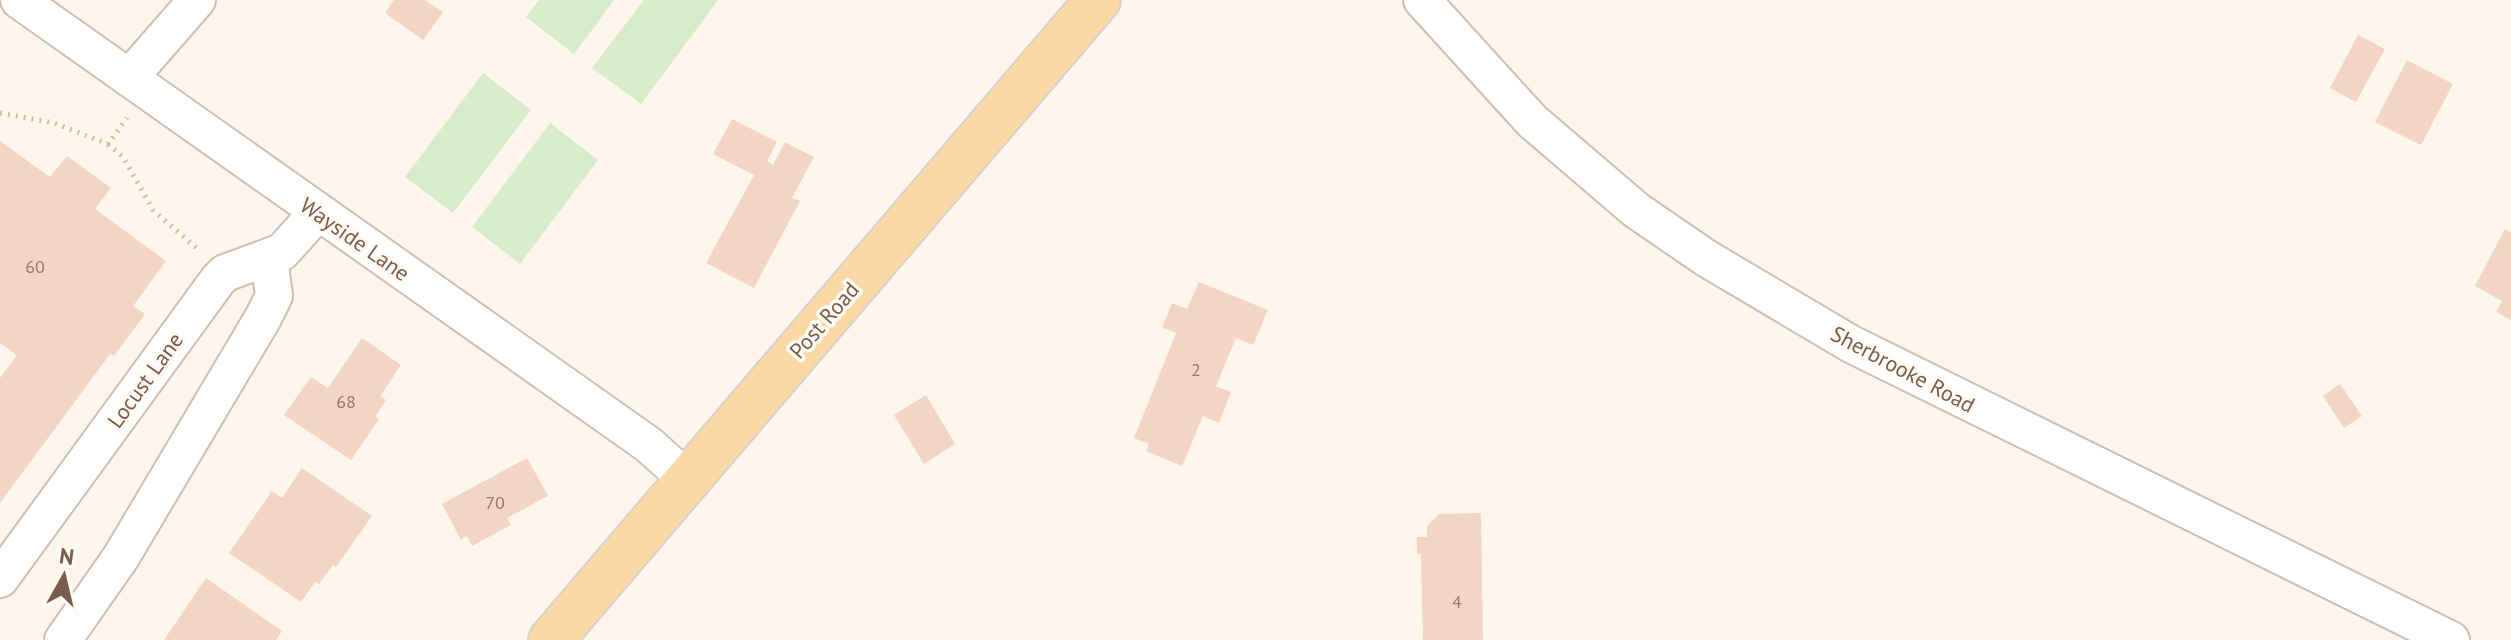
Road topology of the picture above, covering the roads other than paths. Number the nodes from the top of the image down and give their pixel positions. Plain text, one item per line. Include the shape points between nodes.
1 (19, 0) edge
2 (197, 0) edge
3 (1098, 0) edge
4 (1422, 0) edge
5 (138, 84) junction
6 (317, 213) junction
7 (269, 257) junction
8 (689, 481) junction
9 (0, 579) edge
10 (63, 640) edge
11 (551, 640) edge
12 (2451, 640) edge

1 - 5 street, Wayside Lane
2 - 5 street via 162,36
3 - 8 main road, Post Road
4 - 12 street, Sherbrooke Road via 1535,124 1636,210 1706,258 1851,344
5 - 6 street, Wayside Lane
6 - 7 street via 294,242
6 - 8 street, Wayside Lane via 649,445
7 - 9 street, Locust Lane via 225,273
7 - 10 street via 274,296 263,318 121,557
8 - 11 main road, Post Road

